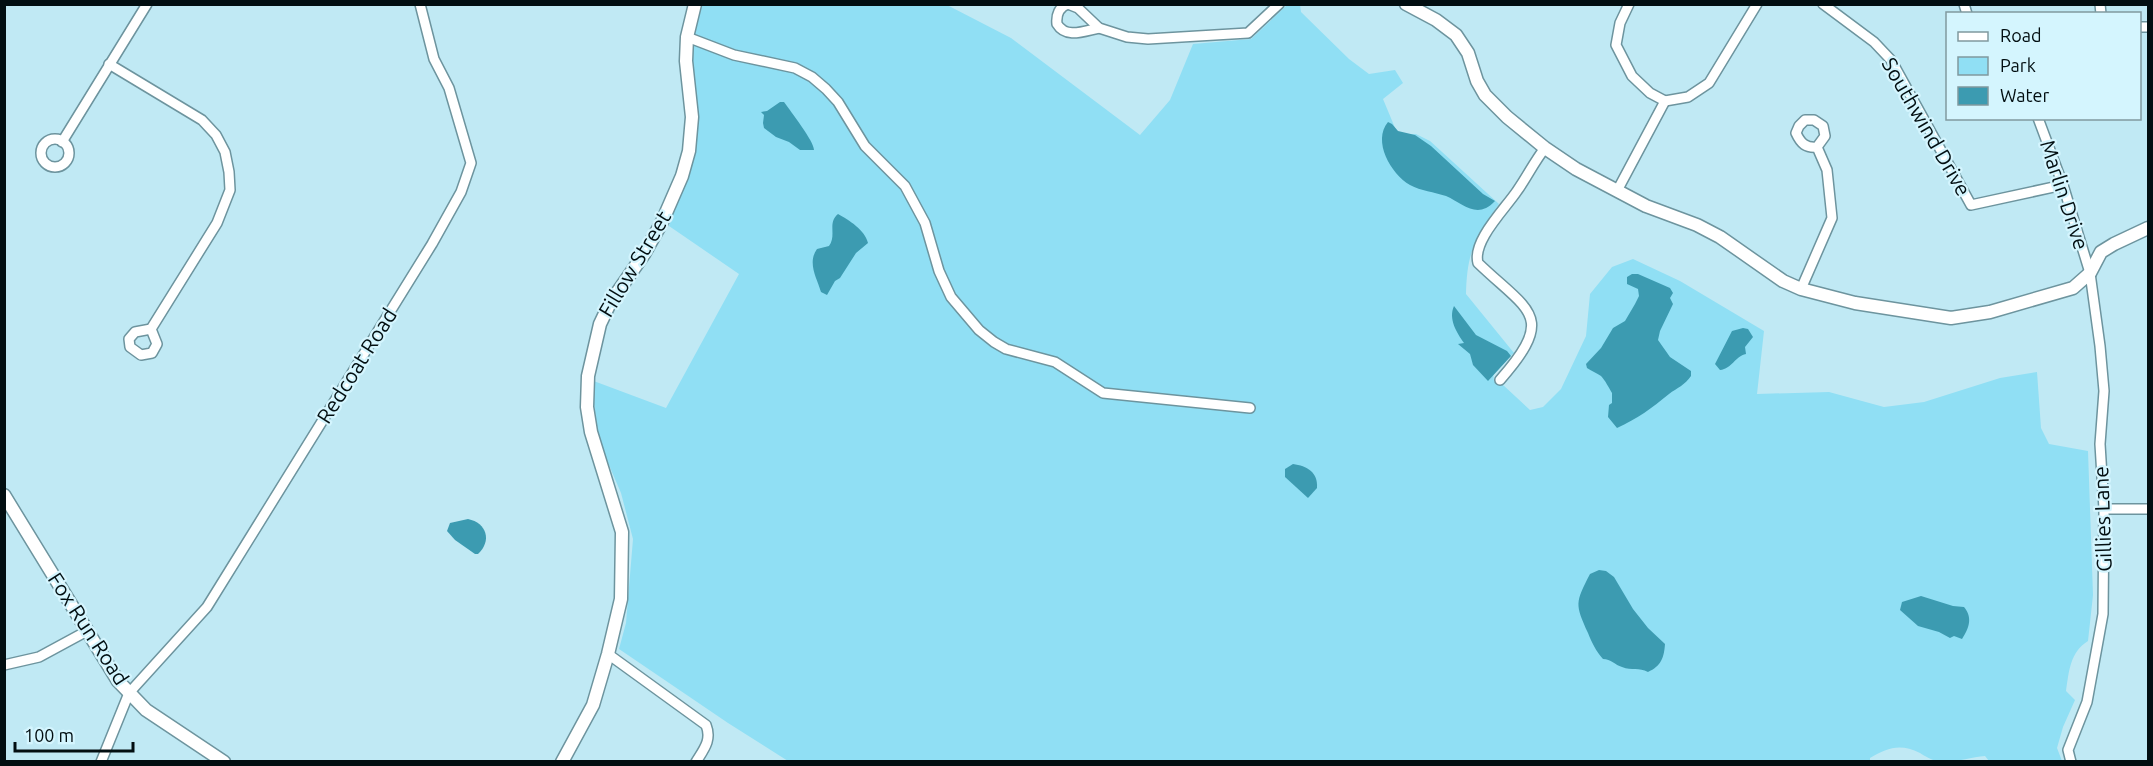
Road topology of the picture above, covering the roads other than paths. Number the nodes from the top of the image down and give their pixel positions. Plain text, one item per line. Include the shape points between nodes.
1 (147, 4) edge
2 (420, 4) edge
3 (694, 4) edge
4 (1068, 4) edge
5 (1279, 4) edge
6 (1406, 4) edge
7 (1629, 4) edge
8 (1757, 4) edge
9 (1824, 4) edge
10 (1099, 28) junction
11 (687, 37) junction
12 (109, 64) junction
13 (1665, 101) junction
14 (2039, 120) edge
15 (62, 142) dead end
16 (1817, 147) dead end
17 (1545, 148) junction
18 (2063, 185) junction
19 (1617, 191) junction
20 (2148, 228) edge
21 (2090, 273) junction
22 (1801, 289) junction
23 (151, 329) dead end
24 (1500, 380) dead end
25 (1250, 408) dead end
26 (4, 495) edge
27 (2104, 509) junction
28 (2148, 509) edge
29 (87, 631) junction
30 (608, 654) junction
31 (4, 665) edge
32 (129, 693) junction
33 (101, 762) edge
34 (224, 762) edge
35 (562, 762) edge
36 (696, 762) edge
37 (2071, 762) edge

1 - 12 street
2 - 32 street, Redcoat Road via 434,59 449,88 471,163 461,192 207,608
3 - 11 street, Fillow Street
4 - 10 street
4 - 10 street via 1058,13 1058,24 1063,30 1075,33
5 - 10 street via 1248,33 1138,39
6 - 17 street via 1456,35 1485,95
7 - 13 street via 1616,45 1632,76
8 - 13 street via 1709,83 1688,97
9 - 18 street, Southwind Drive via 1891,60 1971,205
11 - 25 street via 734,56 795,68 826,89 865,146 905,186 925,223 951,297 994,342 1055,362 1103,393
11 - 30 street, Fillow Street via 692,132 682,176 644,254 609,303 588,376 591,432 622,532 621,599
12 - 15 street
12 - 23 street via 202,120 225,152 229,175 230,190 217,223
13 - 19 street
14 - 18 street, Marlin Drive
16 - 22 street via 1827,170 1832,218
17 - 19 street
17 - 24 street via 1494,221 1477,253 1478,263 1517,297 1532,324 1523,351
18 - 21 street, Marlin Drive
19 - 22 street via 1713,233
20 - 21 street via 2101,252
21 - 22 street via 2073,288 1990,312 1951,318 1856,303
21 - 27 street, Gillies Lane via 2104,391 2100,444
26 - 29 street, Fox Run Road
27 - 28 street
27 - 37 street, Gillies Lane via 2103,614 2087,702 2068,750
29 - 31 street via 39,657
29 - 32 street, Fox Run Road
30 - 35 street, Fillow Street via 592,705
30 - 36 street via 706,725 708,743
32 - 33 street
32 - 34 street, Fox Run Road via 154,716

